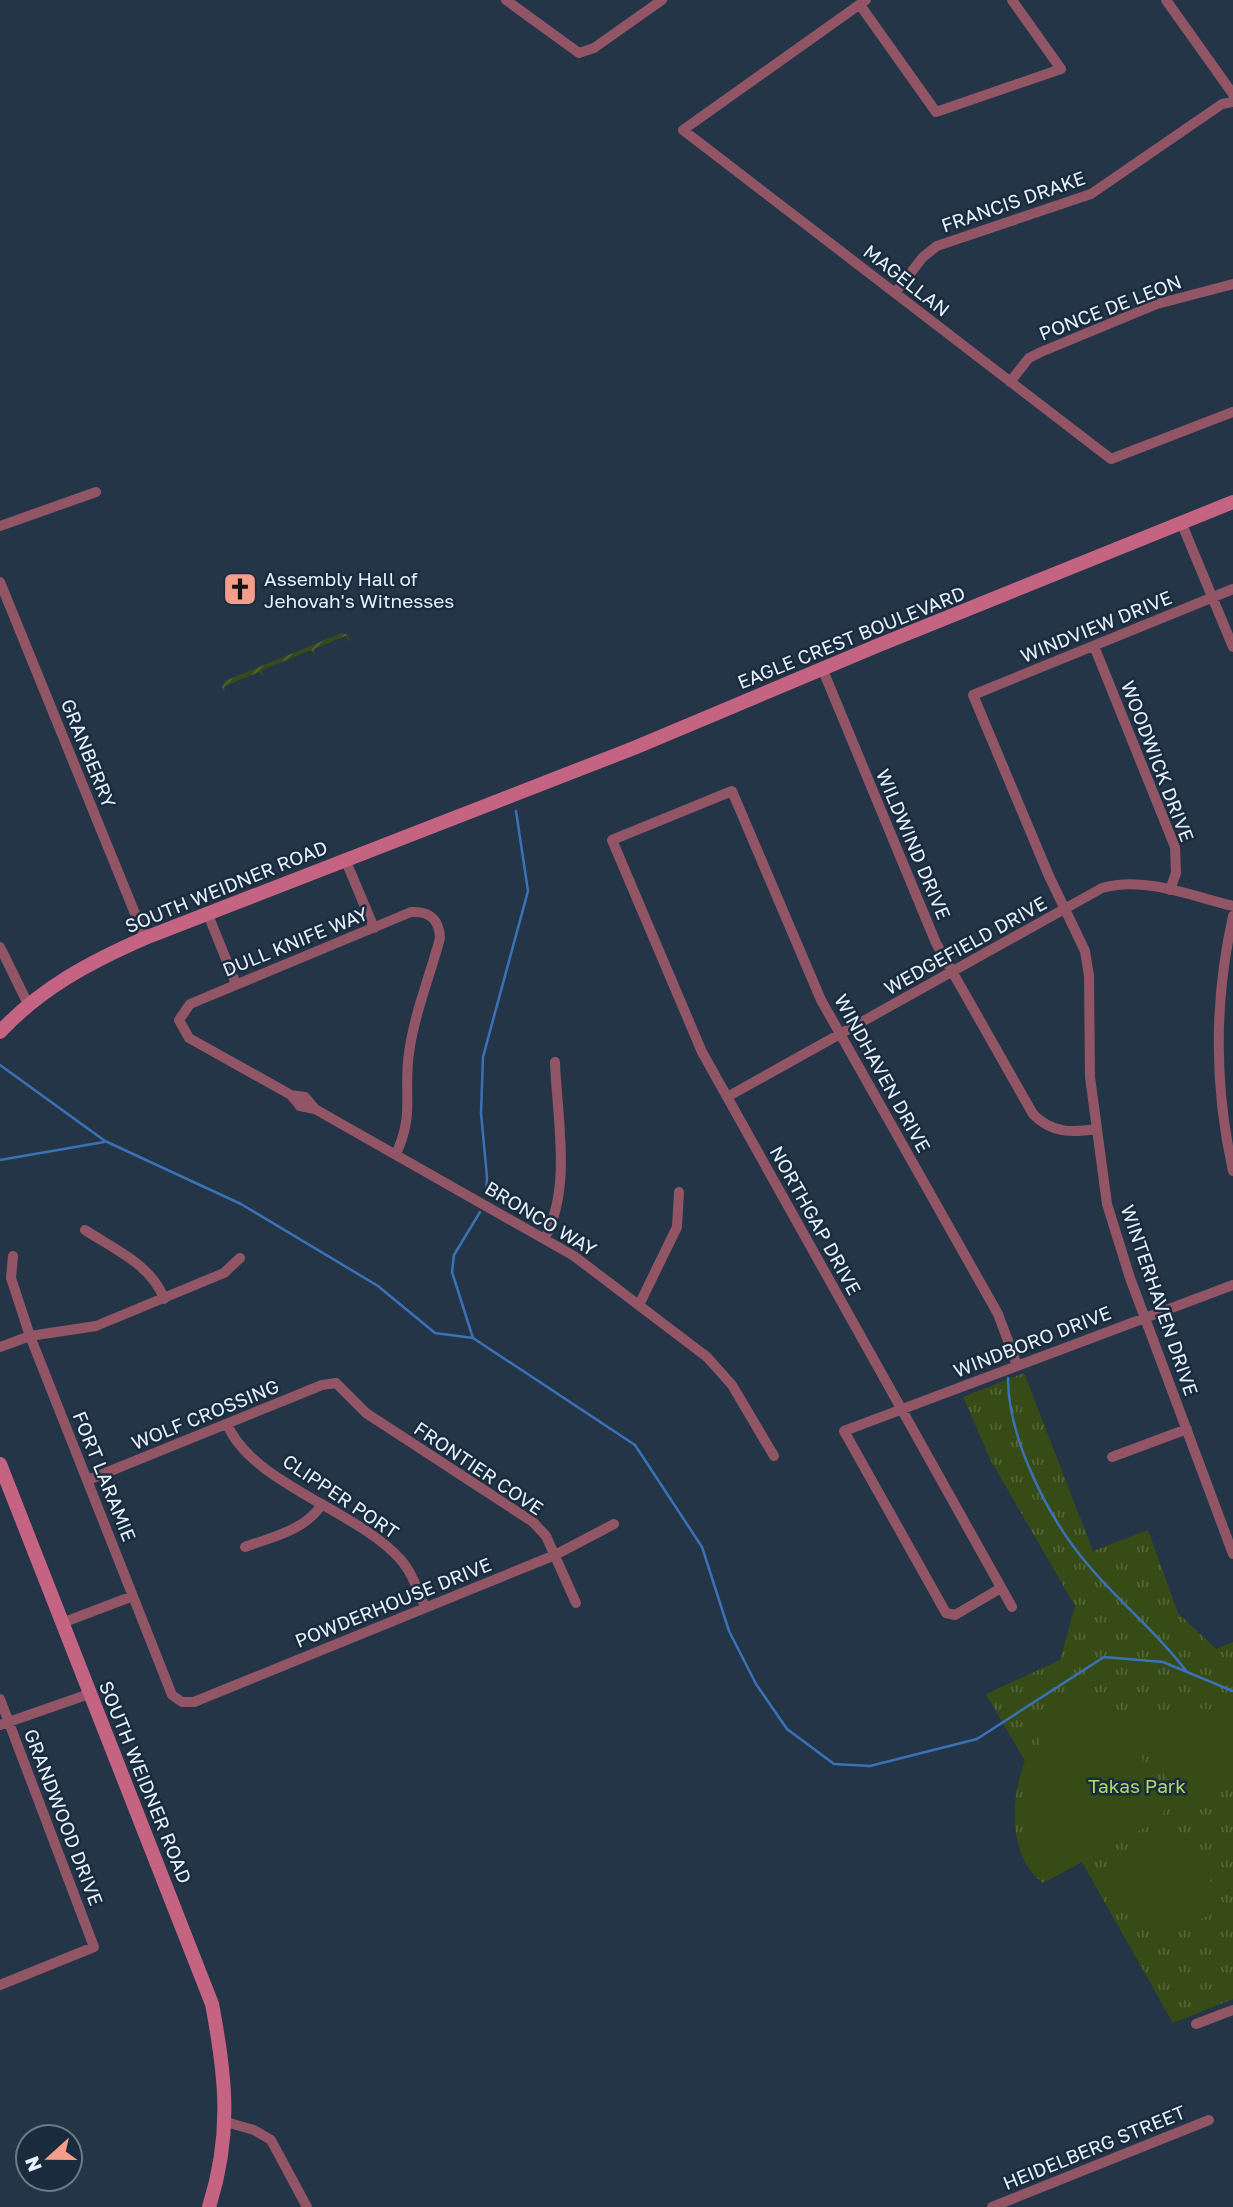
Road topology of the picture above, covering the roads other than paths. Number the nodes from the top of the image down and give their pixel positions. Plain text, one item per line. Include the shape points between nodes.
1 (506, 0) edge
2 (662, 0) edge
3 (1012, 0) edge
4 (1166, 0) edge
5 (863, 2) edge
6 (1232, 90) edge
7 (1228, 103) edge
8 (1233, 284) edge
9 (895, 293) junction
10 (1010, 382) junction
11 (1233, 412) edge
12 (96, 492) dead end
13 (1233, 502) edge
14 (1181, 522) junction
15 (0, 526) edge
16 (0, 582) edge
17 (1233, 589) edge
18 (1213, 597) junction
19 (1094, 646) junction
20 (1233, 647) edge
21 (822, 668) junction
22 (973, 695) joint
23 (484, 807) joint
24 (612, 840) joint
25 (345, 859) junction
26 (1170, 890) junction
27 (1233, 906) edge
28 (1066, 908) junction
29 (207, 912) junction
30 (1233, 916) edge
31 (374, 928) junction
32 (145, 938) junction
33 (0, 947) edge
34 (952, 972) junction
35 (236, 984) junction
36 (28, 1004) junction
37 (179, 1020) joint
38 (0, 1032) edge
39 (841, 1035) junction
40 (555, 1062) dead end
41 (727, 1097) junction
42 (1096, 1129) junction
43 (396, 1154) junction
44 (1233, 1171) edge
45 (678, 1192) dead end
46 (85, 1230) dead end
47 (545, 1238) junction
48 (13, 1256) dead end
49 (240, 1258) dead end
50 (1233, 1285) edge
51 (164, 1299) junction
52 (639, 1305) junction
53 (1144, 1318) junction
54 (30, 1336) junction
55 (0, 1347) edge
56 (1017, 1365) junction
57 (336, 1383) joint
58 (900, 1409) junction
59 (227, 1424) junction
60 (1187, 1429) junction
61 (774, 1456) dead end
62 (1112, 1457) dead end
63 (0, 1464) edge
64 (88, 1480) junction
65 (322, 1504) junction
66 (614, 1524) dead end
67 (245, 1547) dead end
68 (1233, 1554) edge
69 (555, 1555) junction
70 (1001, 1588) junction
71 (133, 1596) junction
72 (576, 1603) dead end
73 (425, 1607) junction
74 (1012, 1607) dead end
75 (62, 1623) junction
76 (89, 1694) junction
77 (0, 1699) edge
78 (182, 1702) joint
79 (5, 1724) edge
80 (0, 1985) edge
81 (1233, 2010) edge
82 (1196, 2024) dead end
83 (1209, 2120) dead end
84 (226, 2122) junction
85 (209, 2207) edge
86 (307, 2207) edge
87 (992, 2207) edge

1 - 2 street via 579,53 594,48
3 - 5 street via 1061,69 936,112
4 - 6 street
5 - 9 street, MAGELLAN via 683,130
6 - 7 street, FRANCIS DRAKE
7 - 9 street, FRANCIS DRAKE via 1091,194 937,246
8 - 10 street, PONCE DE LEON via 1157,304 1041,352 1029,358
9 - 10 street, MAGELLAN
10 - 11 street, MAGELLAN via 1111,459
12 - 15 street
13 - 14 main road, EAGLE CREST BOULEVARD
14 - 18 street
14 - 21 main road, EAGLE CREST BOULEVARD
16 - 32 street, GRANBERRY
17 - 18 street, WINDVIEW DRIVE
18 - 19 street, WINDVIEW DRIVE
18 - 20 street
19 - 22 street, WINDVIEW DRIVE
19 - 26 street, WOODWICK DRIVE via 1175,847 1176,873
21 - 23 main road, EAGLE CREST BOULEVARD
21 - 34 street, WILDWIND DRIVE via 915,896
22 - 28 street, WINTERHAVEN DRIVE
23 - 25 main road, SOUTH WEIDNER ROAD
24 - 39 street, WINDHAVEN DRIVE via 732,791 805,965
24 - 41 street, NORTHGAP DRIVE via 683,1012
25 - 29 main road, SOUTH WEIDNER ROAD
25 - 31 street
26 - 27 street, WEDGEFIELD DRIVE
26 - 28 street, WEDGEFIELD DRIVE via 1117,884
28 - 34 street, WEDGEFIELD DRIVE
28 - 42 street, WINTERHAVEN DRIVE via 1088,964
29 - 32 main road, SOUTH WEIDNER ROAD
29 - 35 street
30 - 44 street via 1217,1065
31 - 35 street, DULL KNIFE WAY
31 - 43 street, DULL KNIFE WAY via 411,912 433,916 440,926 409,1053 409,1115
32 - 36 main road, SOUTH WEIDNER ROAD via 99,958
33 - 36 street
34 - 39 street, WEDGEFIELD DRIVE
34 - 42 street, WILDWIND DRIVE via 1032,1114 1058,1130
35 - 37 street, DULL KNIFE WAY via 190,1004
36 - 38 main road, SOUTH WEIDNER ROAD
37 - 43 street, BRONCO WAY via 189,1038 290,1095 300,1106 315,1109
39 - 41 street, WEDGEFIELD DRIVE
39 - 56 street, WINDHAVEN DRIVE via 998,1314
40 - 47 street via 560,1181 558,1203
41 - 58 street, NORTHGAP DRIVE
42 - 53 street, WINTERHAVEN DRIVE via 1107,1204
43 - 47 street, BRONCO WAY
45 - 52 street via 677,1227
46 - 51 street via 148,1272
47 - 52 street, BRONCO WAY
48 - 54 street, FORT LARAMIE via 10,1278
49 - 51 street via 224,1273
50 - 53 street, WINDBORO DRIVE
51 - 54 street via 96,1326
52 - 61 street, BRONCO WAY via 720,1370
53 - 56 street, WINDBORO DRIVE
53 - 60 street, WINTERHAVEN DRIVE
54 - 55 street
54 - 64 street, FORT LARAMIE
56 - 58 street, WINDBORO DRIVE
57 - 59 street, WOLF CROSSING
57 - 69 street, FRONTIER COVE via 366,1413 533,1522
58 - 70 street, NORTHGAP DRIVE
58 - 70 street, WINDBORO DRIVE via 844,1431 946,1613 955,1615
59 - 64 street, WOLF CROSSING
59 - 65 street, CLIPPER PORT via 250,1457
60 - 62 street
60 - 68 street, WINTERHAVEN DRIVE
63 - 75 main road, SOUTH WEIDNER ROAD
64 - 71 street, FORT LARAMIE
65 - 67 street via 302,1525
65 - 73 street, CLIPPER PORT via 401,1560
66 - 69 street, POWDERHOUSE DRIVE
69 - 72 street, FRONTIER COVE
69 - 73 street, POWDERHOUSE DRIVE
70 - 74 street, NORTHGAP DRIVE
71 - 75 street
71 - 78 street, FORT LARAMIE via 172,1695
73 - 78 street, POWDERHOUSE DRIVE via 194,1702
75 - 76 main road, SOUTH WEIDNER ROAD
76 - 79 street
76 - 84 main road, SOUTH WEIDNER ROAD via 212,2004
77 - 79 street, GRANDWOOD DRIVE
79 - 80 street, GRANDWOOD DRIVE via 94,1947
81 - 82 street
83 - 87 street, HEIDELBERG STREET
84 - 85 main road, SOUTH WEIDNER ROAD
84 - 86 street via 271,2140

